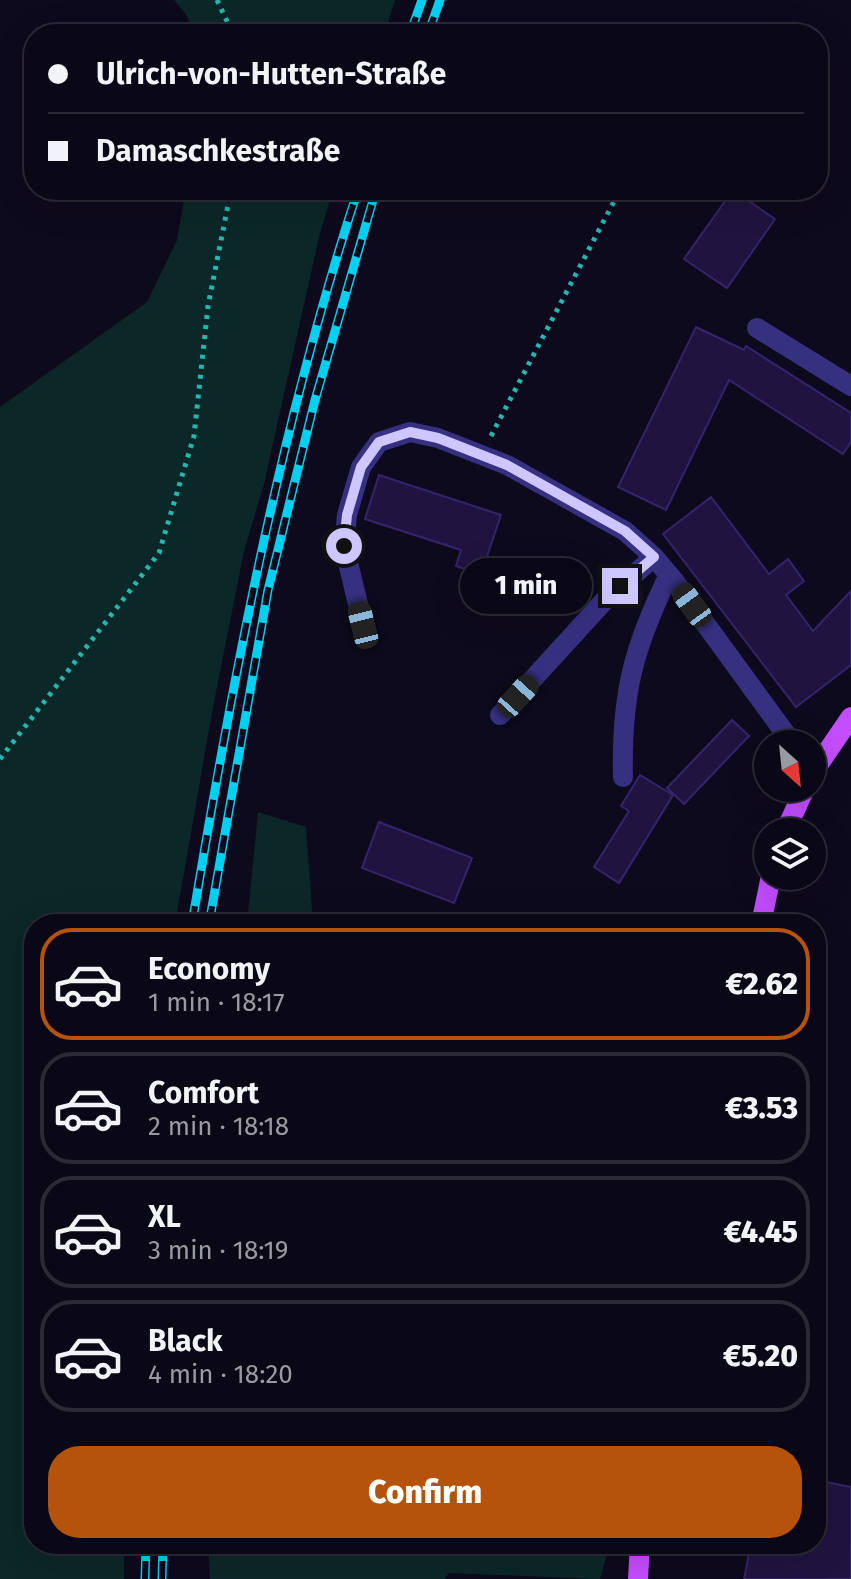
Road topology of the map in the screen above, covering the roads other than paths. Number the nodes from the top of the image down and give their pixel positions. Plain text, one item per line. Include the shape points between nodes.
1 (757, 328) dead end
2 (851, 386) edge
3 (654, 557) junction
4 (669, 575) junction
5 (363, 625) dead end
6 (500, 715) dead end
7 (851, 717) edge
8 (783, 730) edge
9 (826, 752) edge
10 (623, 777) dead end
11 (768, 890) edge
12 (763, 914) edge
13 (639, 1554) edge
14 (638, 1579) edge

1 - 2 lane
3 - 4 lane
3 - 5 lane via 625,531 507,465 410,432 379,442 361,467 347,515 344,546
3 - 6 lane via 605,600
4 - 8 lane
4 - 10 lane via 628,682
7 - 9 main road
11 - 12 main road
13 - 14 main road

